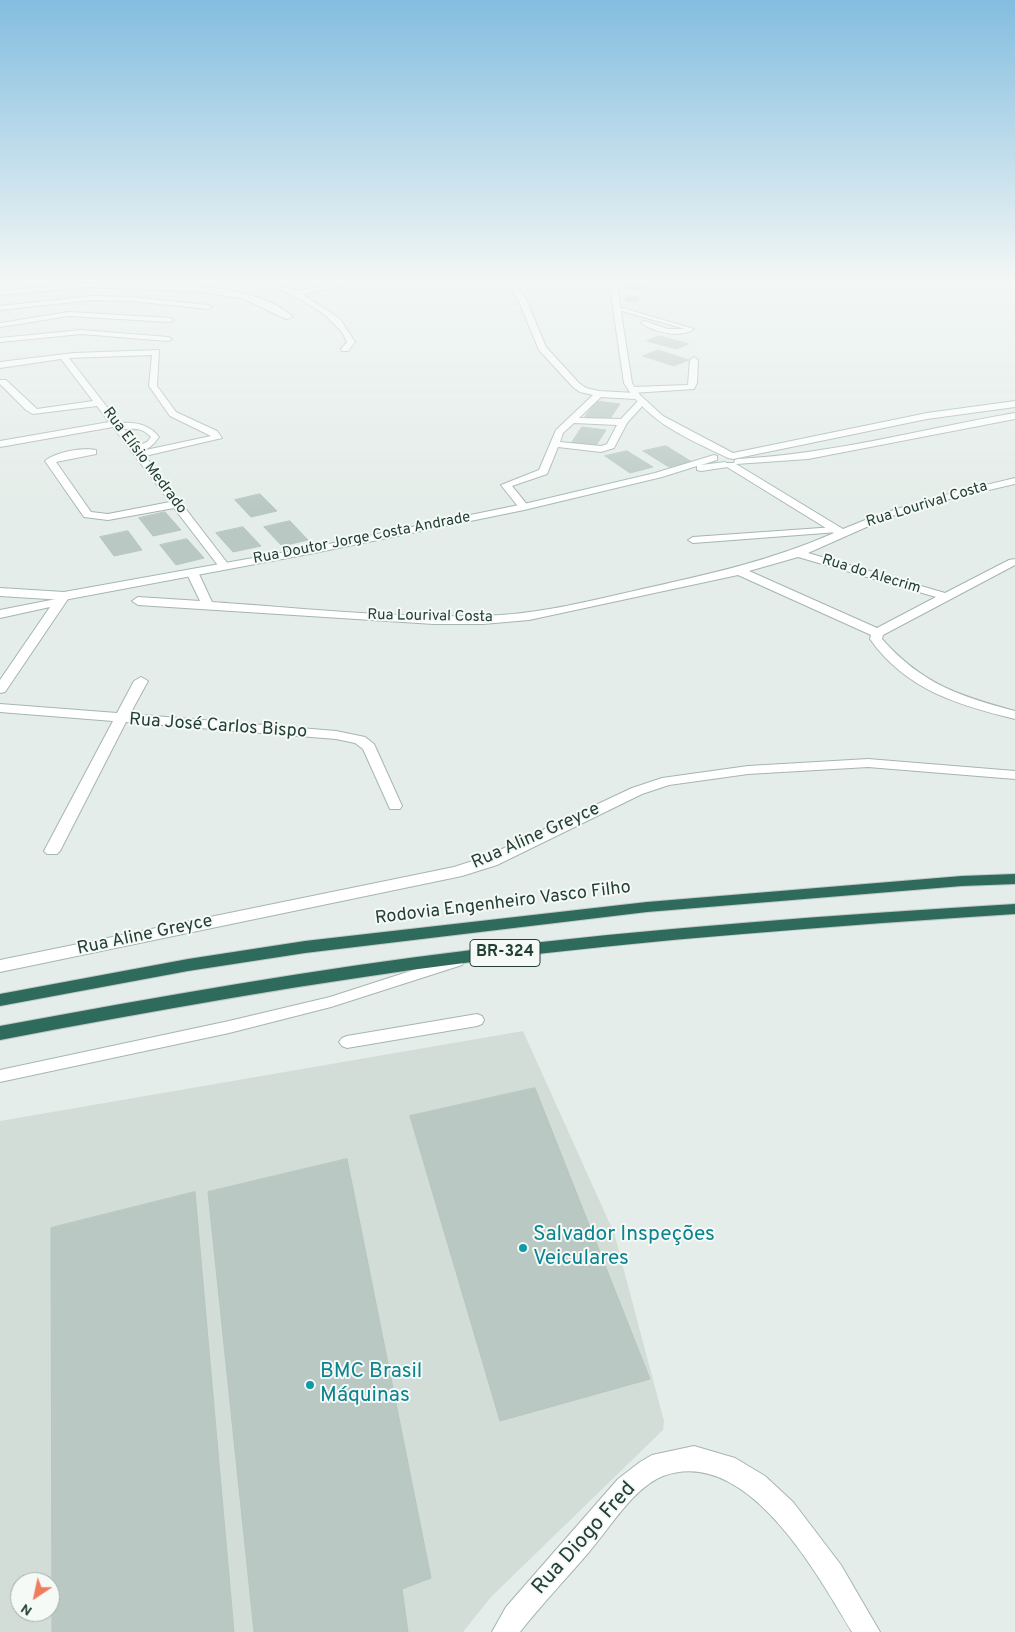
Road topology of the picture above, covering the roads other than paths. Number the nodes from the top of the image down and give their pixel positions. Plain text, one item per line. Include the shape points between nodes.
1 (55, 357) edge
2 (64, 357) edge
3 (157, 357) edge
4 (550, 357) edge
5 (624, 357) edge
6 (694, 360) dead end
7 (0, 365) edge
8 (3, 382) dead end
9 (598, 394) junction
10 (636, 396) junction
11 (99, 403) junction
12 (1015, 404) edge
13 (1015, 416) edge
14 (570, 420) junction
15 (623, 422) junction
16 (116, 425) junction
17 (687, 435) junction
18 (0, 444) edge
19 (555, 444) junction
20 (93, 452) dead end
21 (138, 452) junction
22 (715, 457) junction
23 (733, 461) junction
24 (658, 475) junction
25 (1015, 481) edge
26 (177, 504) junction
27 (524, 507) junction
28 (838, 532) junction
29 (693, 540) dead end
30 (798, 553) junction
31 (1013, 562) dead end
32 (224, 566) junction
33 (738, 571) junction
34 (192, 572) junction
35 (0, 592) edge
36 (944, 596) junction
37 (62, 599) junction
38 (138, 601) dead end
39 (207, 604) junction
40 (0, 614) edge
41 (877, 633) junction
42 (141, 681) dead end
43 (0, 689) edge
44 (0, 708) edge
45 (1015, 716) edge
46 (122, 720) junction
47 (1015, 775) edge
48 (395, 806) dead end
49 (52, 851) dead end
50 (1015, 879) edge
51 (1015, 909) edge
52 (473, 956) junction
53 (0, 966) edge
54 (0, 1000) edge
55 (477, 1020) dead end
56 (0, 1033) edge
57 (348, 1042) dead end
58 (0, 1076) edge
59 (504, 1631) edge
60 (867, 1632) edge

1 - 7 street
2 - 11 street, Rua Elísio Medrado
3 - 21 street via 153,386 168,408 173,414 217,438
4 - 9 street via 576,385
5 - 10 street via 628,383
6 - 10 street via 690,387
8 - 11 street via 29,408 42,412
9 - 10 street
9 - 14 street
10 - 15 street
10 - 17 street
11 - 16 street, Rua Elísio Medrado
12 - 23 street, Rua Doutor Jorge Costa Andrade via 927,416
13 - 23 street via 827,453 768,462
14 - 15 street
14 - 19 street via 559,432
15 - 19 street via 611,446
16 - 18 street
16 - 21 street, Rua Elísio Medrado
16 - 21 lane via 137,424 155,436
17 - 22 street
17 - 23 street
19 - 27 street via 543,472 506,485
20 - 26 street via 50,461 85,512 94,517 108,517
21 - 26 street, Rua Elísio Medrado
22 - 23 street via 715,462
22 - 24 street, Rua Doutor Jorge Costa Andrade
23 - 24 street, Rua Doutor Jorge Costa Andrade
23 - 28 street
24 - 27 street, Rua Doutor Jorge Costa Andrade
25 - 28 street, Rua Lourival Costa via 929,501
26 - 32 street, Rua Elísio Medrado
27 - 32 street, Rua Doutor Jorge Costa Andrade
28 - 29 lane
28 - 30 street, Rua Lourival Costa
30 - 33 street, Rua Lourival Costa
30 - 36 street, Rua do Alecrim
31 - 36 street
32 - 34 street, Rua Doutor Jorge Costa Andrade
33 - 39 street, Rua Lourival Costa via 584,606 483,620 434,620
33 - 41 street
34 - 37 street, Rua Doutor Jorge Costa Andrade
34 - 39 street
35 - 37 street
36 - 41 street
37 - 40 street
37 - 43 street
38 - 39 street, Rua Lourival Costa
41 - 45 street via 876,639 882,646 937,691
42 - 46 street
44 - 46 street, Rua José Carlos Bispo
46 - 48 street, Rua José Carlos Bispo via 336,735 360,740 370,747
46 - 49 street
47 - 53 street, Rua Aline Greyce via 868,763 748,770 667,781 636,791 491,861 456,872
50 - 54 highway, Rodovia Engenheiro Vasco Filho / BR-324 via 647,907 304,948 188,965
51 - 52 highway, BR-324 via 833,920
52 - 56 highway, BR-324 via 190,996
52 - 58 lane via 332,1002
55 - 57 lane
59 - 60 street, Rua Diogo Fred via 630,1484 660,1464 690,1458 723,1464 761,1487 801,1532

